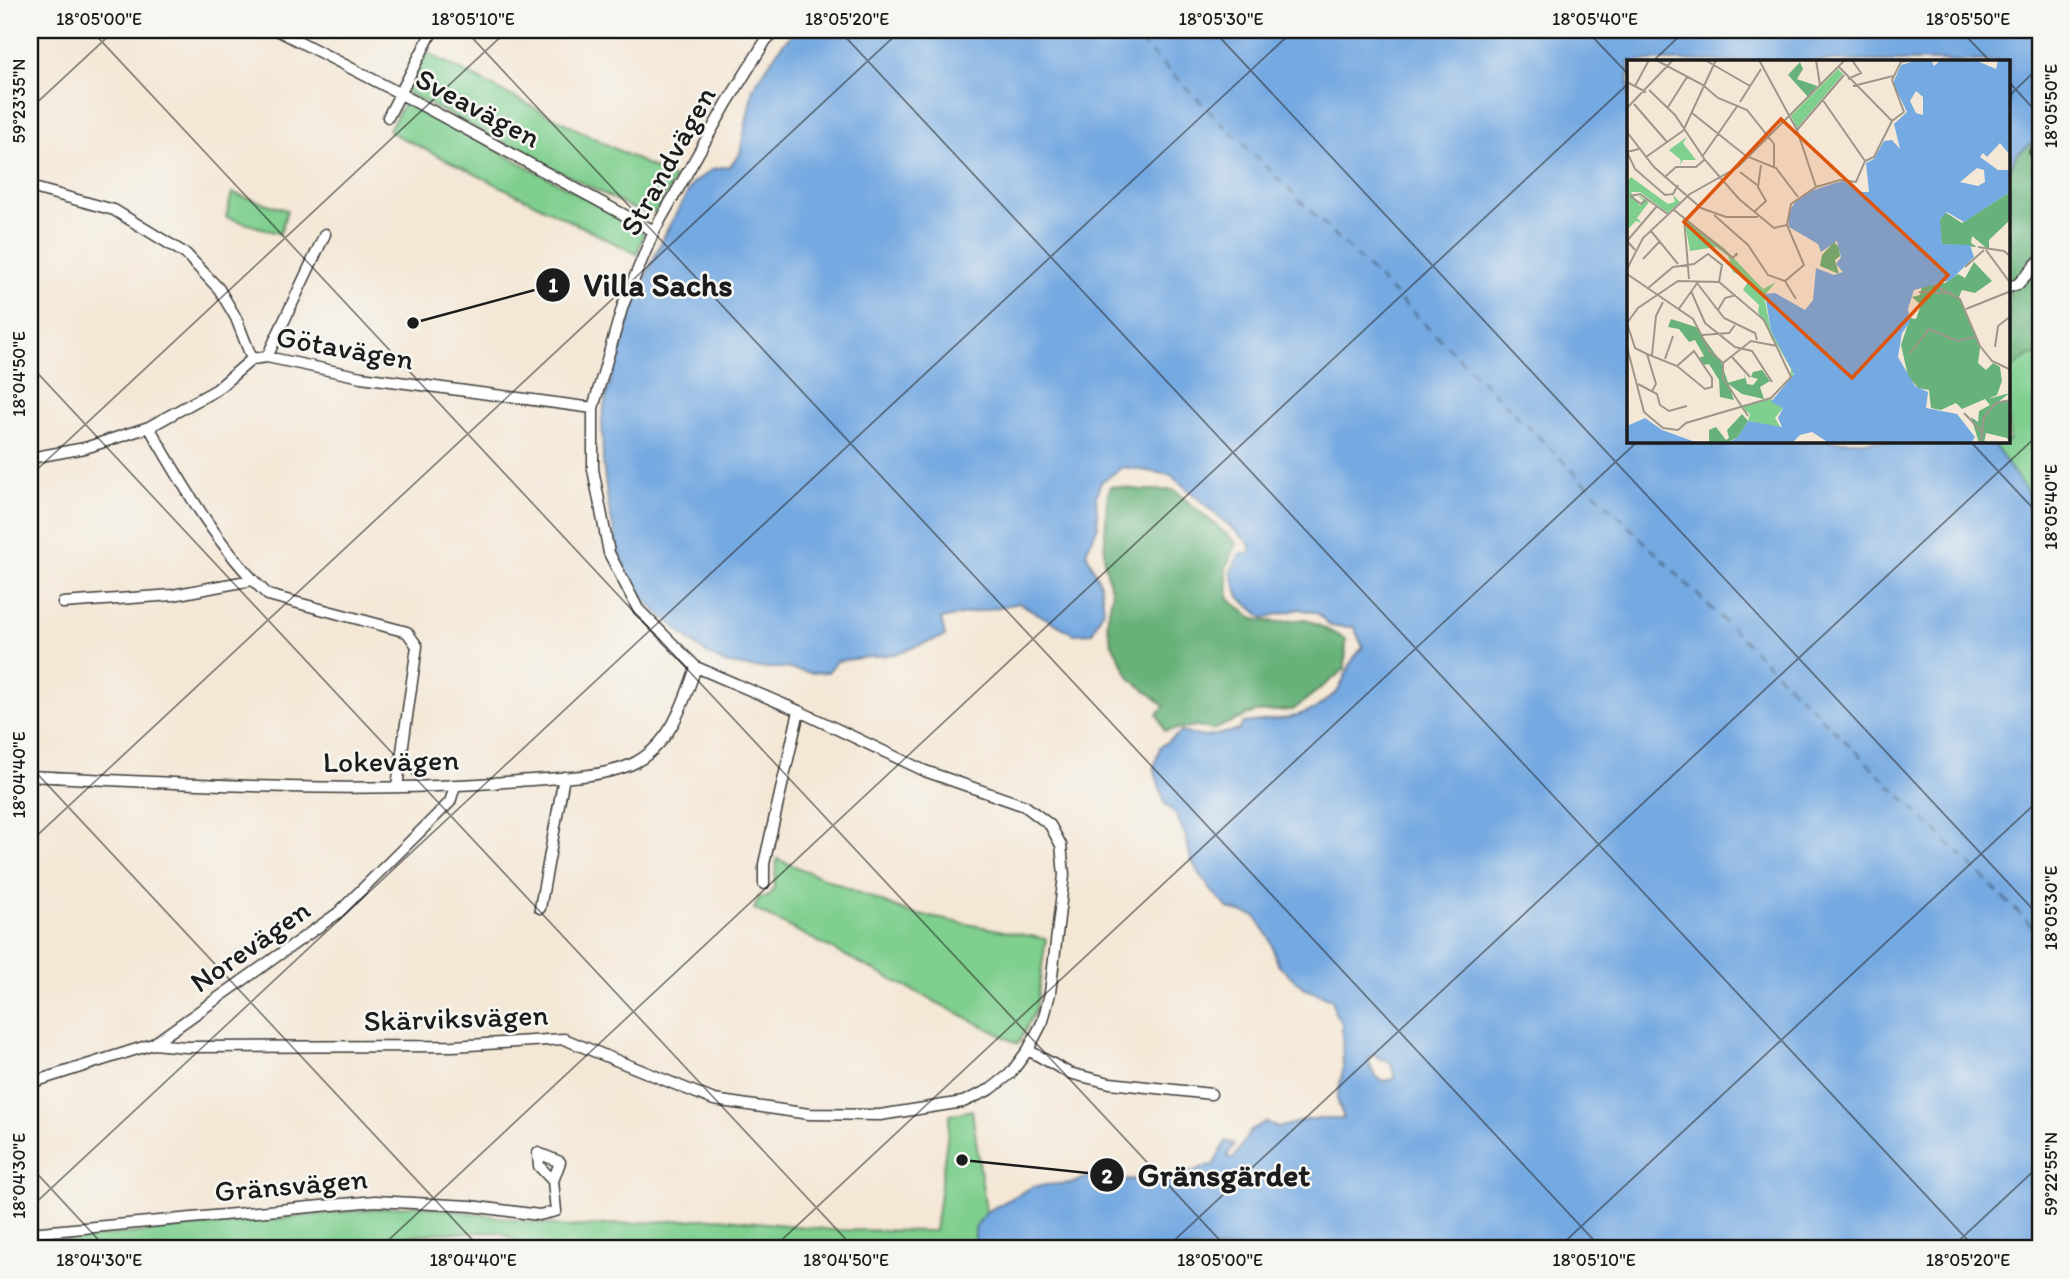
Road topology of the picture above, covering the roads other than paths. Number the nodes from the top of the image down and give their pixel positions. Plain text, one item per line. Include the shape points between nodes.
1 (277, 30) edge
2 (433, 30) edge
3 (778, 30) edge
4 (401, 94) junction
5 (388, 117) dead end
6 (30, 187) edge
7 (654, 231) junction
8 (325, 234) dead end
9 (2040, 260) edge
10 (2010, 288) edge
11 (267, 357) junction
12 (252, 359) junction
13 (593, 408) junction
14 (149, 427) junction
15 (30, 457) edge
16 (252, 580) junction
17 (63, 603) dead end
18 (696, 667) junction
19 (799, 711) junction
20 (30, 776) edge
21 (564, 777) junction
22 (455, 786) junction
23 (397, 787) junction
24 (764, 884) dead end
25 (540, 908) dead end
26 (153, 1044) junction
27 (1028, 1050) junction
28 (30, 1083) edge
29 (1211, 1094) dead end
30 (553, 1181) dead end
31 (30, 1233) edge

1 - 4 street, Sveavägen
2 - 4 street
3 - 7 street, Strandvägen via 766,40 727,103
4 - 5 street
4 - 7 street, Sveavägen
6 - 12 street via 114,211 186,254 219,289
7 - 13 street, Strandvägen via 623,305
8 - 11 street
9 - 10 street
11 - 12 street, Götavägen
11 - 13 street, Götavägen via 361,377
12 - 14 street, Götavägen via 216,390
13 - 18 street, Strandvägen via 593,469 609,554 638,610
14 - 15 street, Götavägen via 85,448
14 - 16 street via 187,492
16 - 17 street via 173,595
16 - 23 street via 268,595 412,636 417,646
18 - 19 street, Skärviksvägen
18 - 21 street, Lokevägen via 671,730 648,754 629,765
19 - 24 street via 764,864
19 - 27 street, Skärviksvägen via 925,771 1026,806 1050,825 1062,845 1064,875 1050,993 1043,1021
20 - 23 street, Lokevägen via 216,786
21 - 22 street, Lokevägen
21 - 25 street
22 - 23 street, Lokevägen
22 - 26 street, Norevägen via 450,802 338,913
26 - 27 street, Skärviksvägen via 440,1046 564,1039 714,1100 809,1114 880,1115 963,1102 1010,1074
26 - 28 street, Norevägen
27 - 29 street via 1069,1073 1110,1083
30 - 31 street, Gränsvägen via 556,1211 539,1215 375,1201

